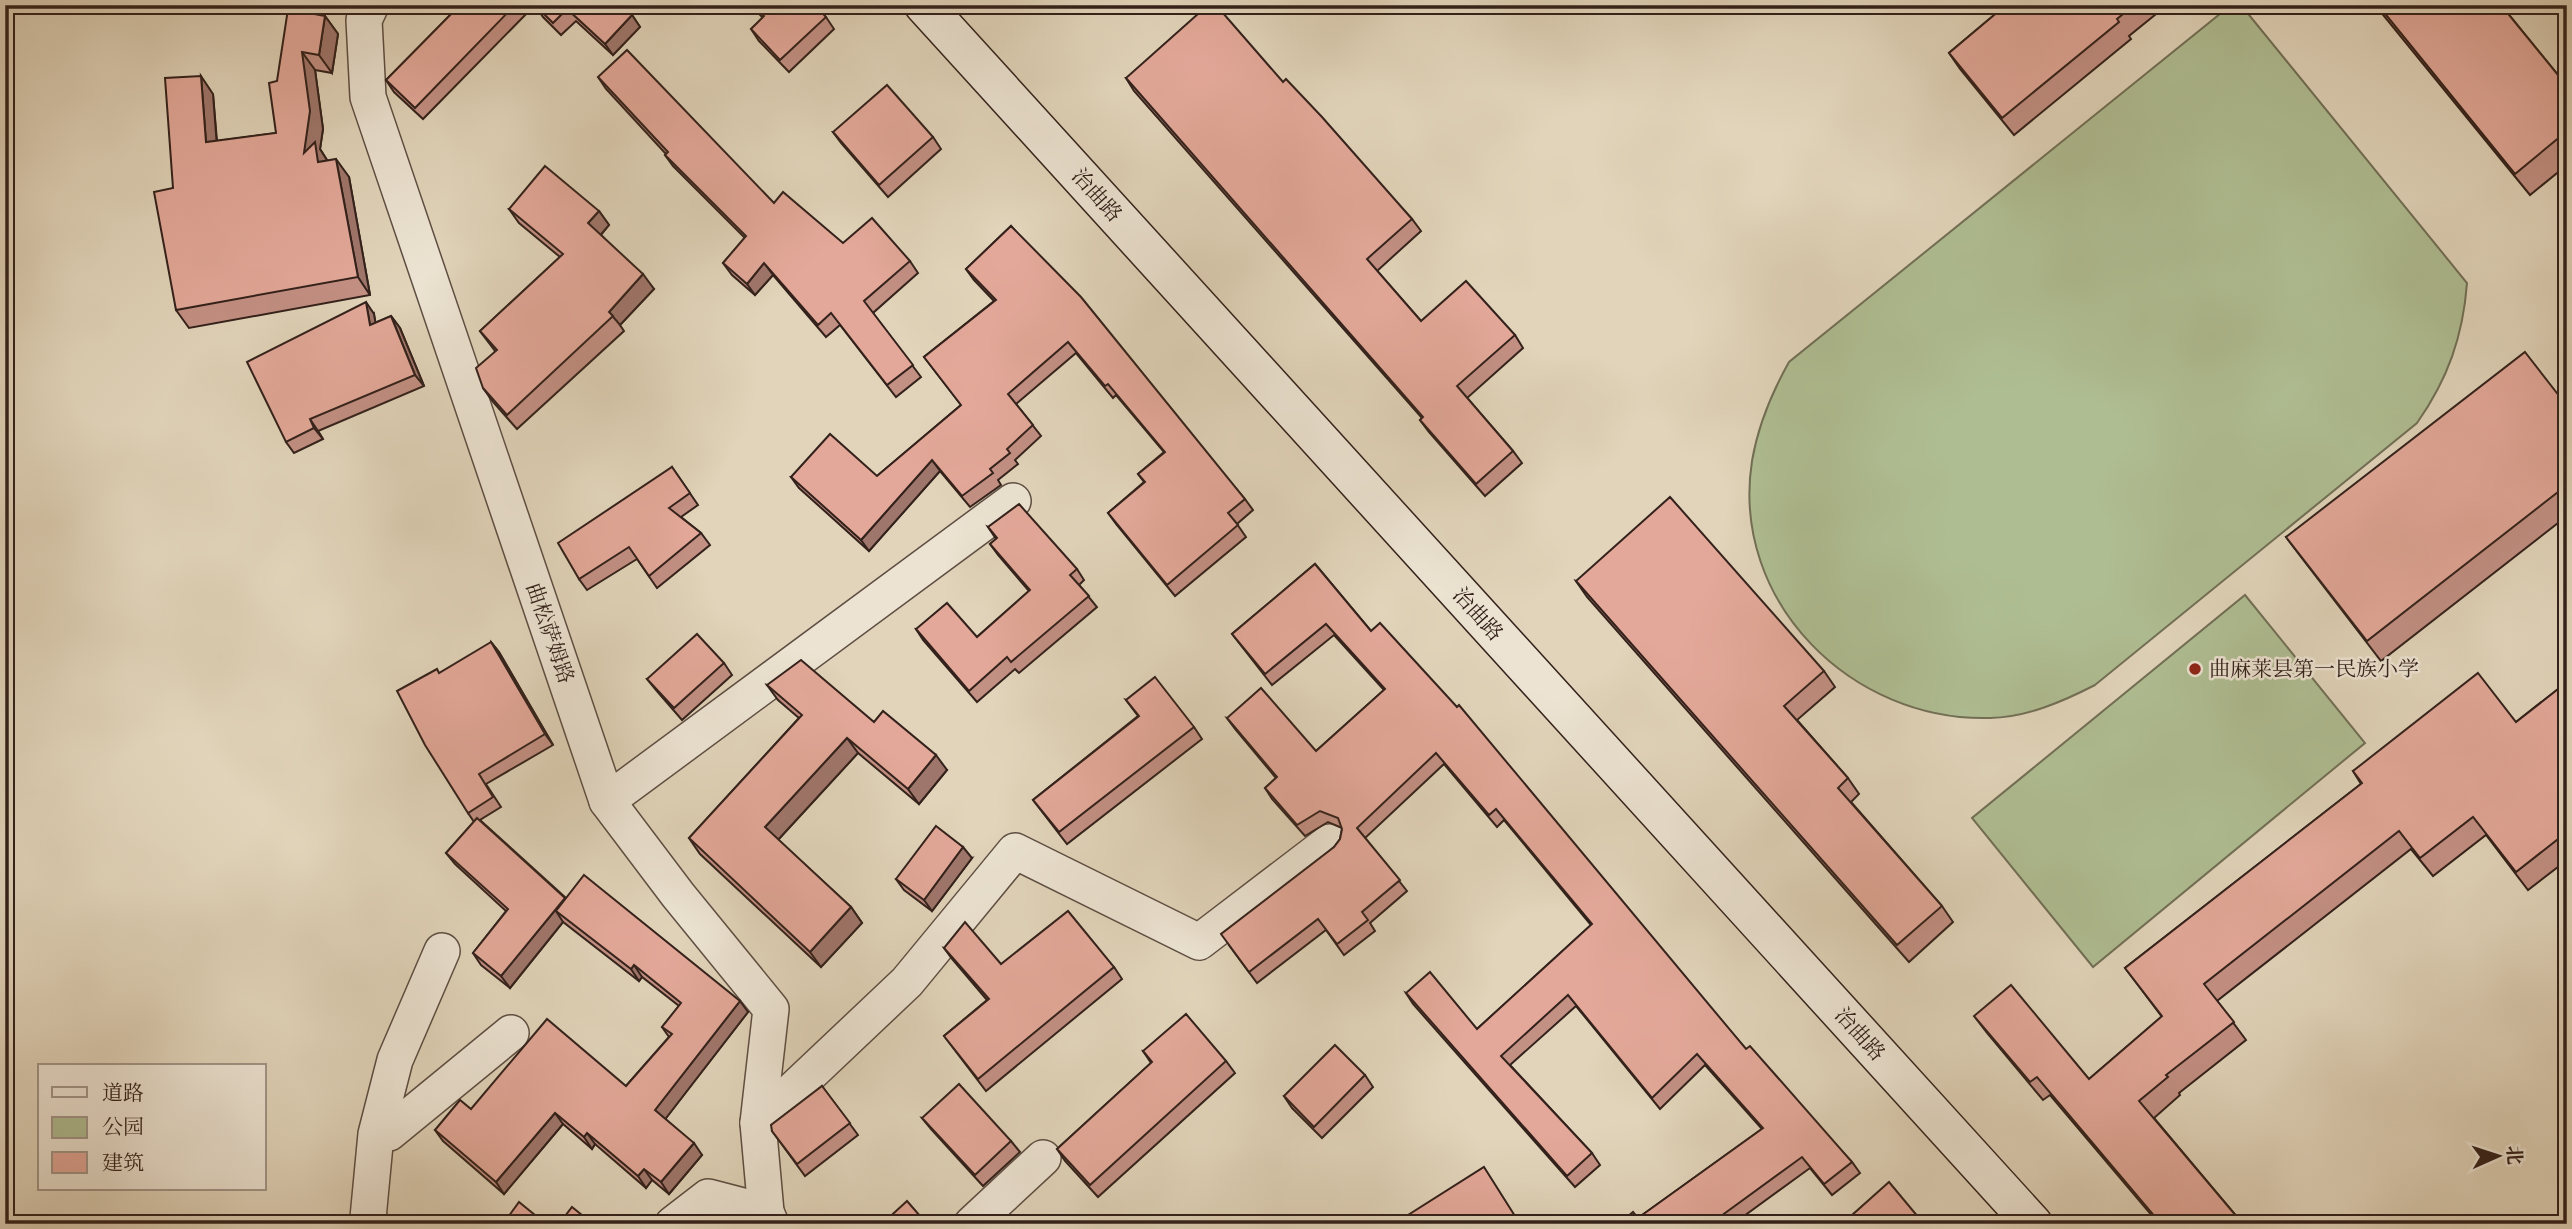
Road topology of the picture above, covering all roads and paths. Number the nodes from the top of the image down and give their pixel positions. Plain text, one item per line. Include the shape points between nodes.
1 (371, 5) edge
2 (924, 5) edge
3 (1013, 501) dead end
4 (607, 800) junction
5 (1330, 842) dead end
6 (442, 951) dead end
7 (511, 1033) dead end
8 (758, 1124) junction
9 (388, 1132) dead end
10 (1043, 1158) dead end
11 (768, 1218) edge
12 (373, 1224) edge
13 (673, 1224) edge
14 (972, 1224) edge
15 (2033, 1224) edge

1 - 4 street, 曲松萨姆路 via 364,20 368,97
2 - 15 main road, 治曲路
3 - 4 street
4 - 8 street, 曲松萨姆路 via 771,1009
5 - 8 street via 1199,942 1015,851 906,982
6 - 12 street via 395,1060 376,1134 368,1218
7 - 9 street
8 - 11 street, 曲松萨姆路
10 - 14 street
11 - 13 street via 708,1196

